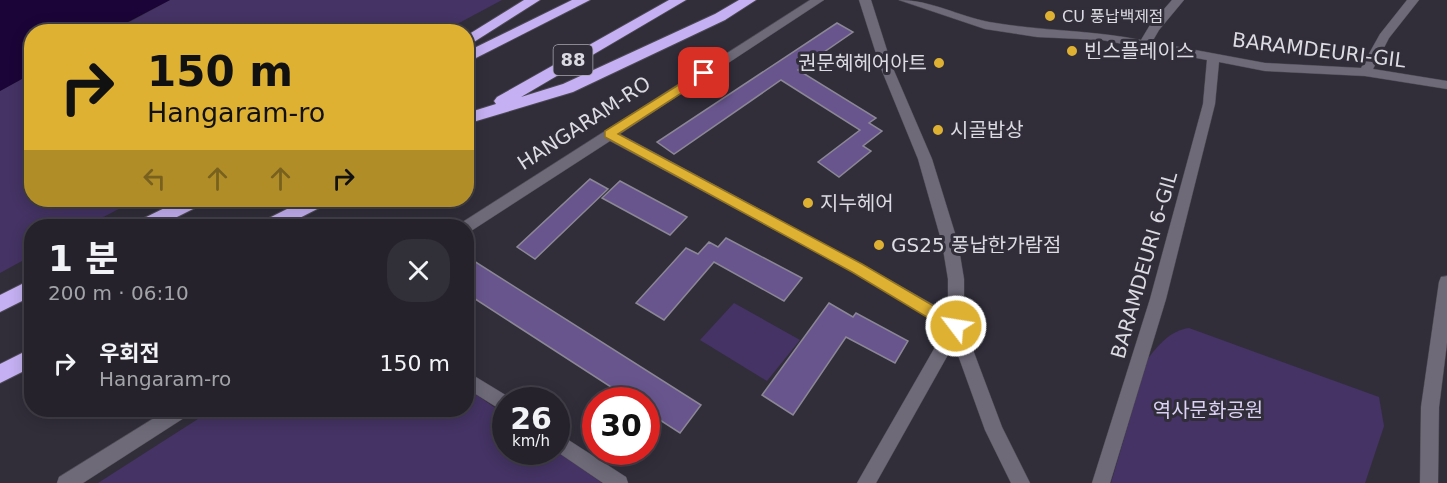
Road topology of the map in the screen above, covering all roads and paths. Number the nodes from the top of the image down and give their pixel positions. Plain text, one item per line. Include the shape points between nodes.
1 (533, 0) edge
2 (583, 0) edge
3 (679, 0) edge
4 (749, 0) edge
5 (818, 0) edge
6 (865, 0) edge
7 (905, 0) edge
8 (1178, 0) edge
9 (1413, 0) edge
10 (474, 38) edge
11 (1146, 44) junction
12 (474, 54) edge
13 (1213, 56) junction
14 (1365, 72) junction
15 (1447, 85) edge
16 (474, 117) edge
17 (474, 118) edge
18 (609, 134) junction
19 (181, 207) edge
20 (305, 207) edge
21 (158, 219) edge
22 (282, 219) edge
23 (474, 222) edge
24 (1447, 282) edge
25 (24, 291) edge
26 (1446, 302) edge
27 (0, 304) edge
28 (956, 326) junction
29 (24, 361) edge
30 (0, 374) edge
31 (474, 383) edge
32 (492, 396) edge
33 (170, 417) edge
34 (570, 450) edge
35 (66, 483) edge
36 (618, 483) edge
37 (866, 483) edge
38 (1020, 483) edge
39 (1101, 483) edge
40 (1429, 483) edge

1 - 10 highway
2 - 12 highway, 88
3 - 16 highway, 88
4 - 17 highway via 568,88
5 - 18 street, HANGARAM-RO
6 - 28 street via 886,66 925,159 950,243 956,279
7 - 11 street, BARAMDEURI-GIL via 985,25
8 - 11 street
9 - 14 street via 1384,37
11 - 13 street, BARAMDEURI-GIL
13 - 14 street, BARAMDEURI-GIL via 1266,67
13 - 39 street, BARAMDEURI 6-GIL via 1209,104 1158,299
14 - 15 street, BARAMDEURI-GIL
18 - 23 street, HANGARAM-RO
18 - 28 street
19 - 21 highway
20 - 22 highway
24 - 26 street
25 - 27 highway
26 - 40 street via 1430,407
28 - 37 street
28 - 38 street via 993,430
29 - 30 highway
31 - 32 street
33 - 35 street
34 - 36 street

